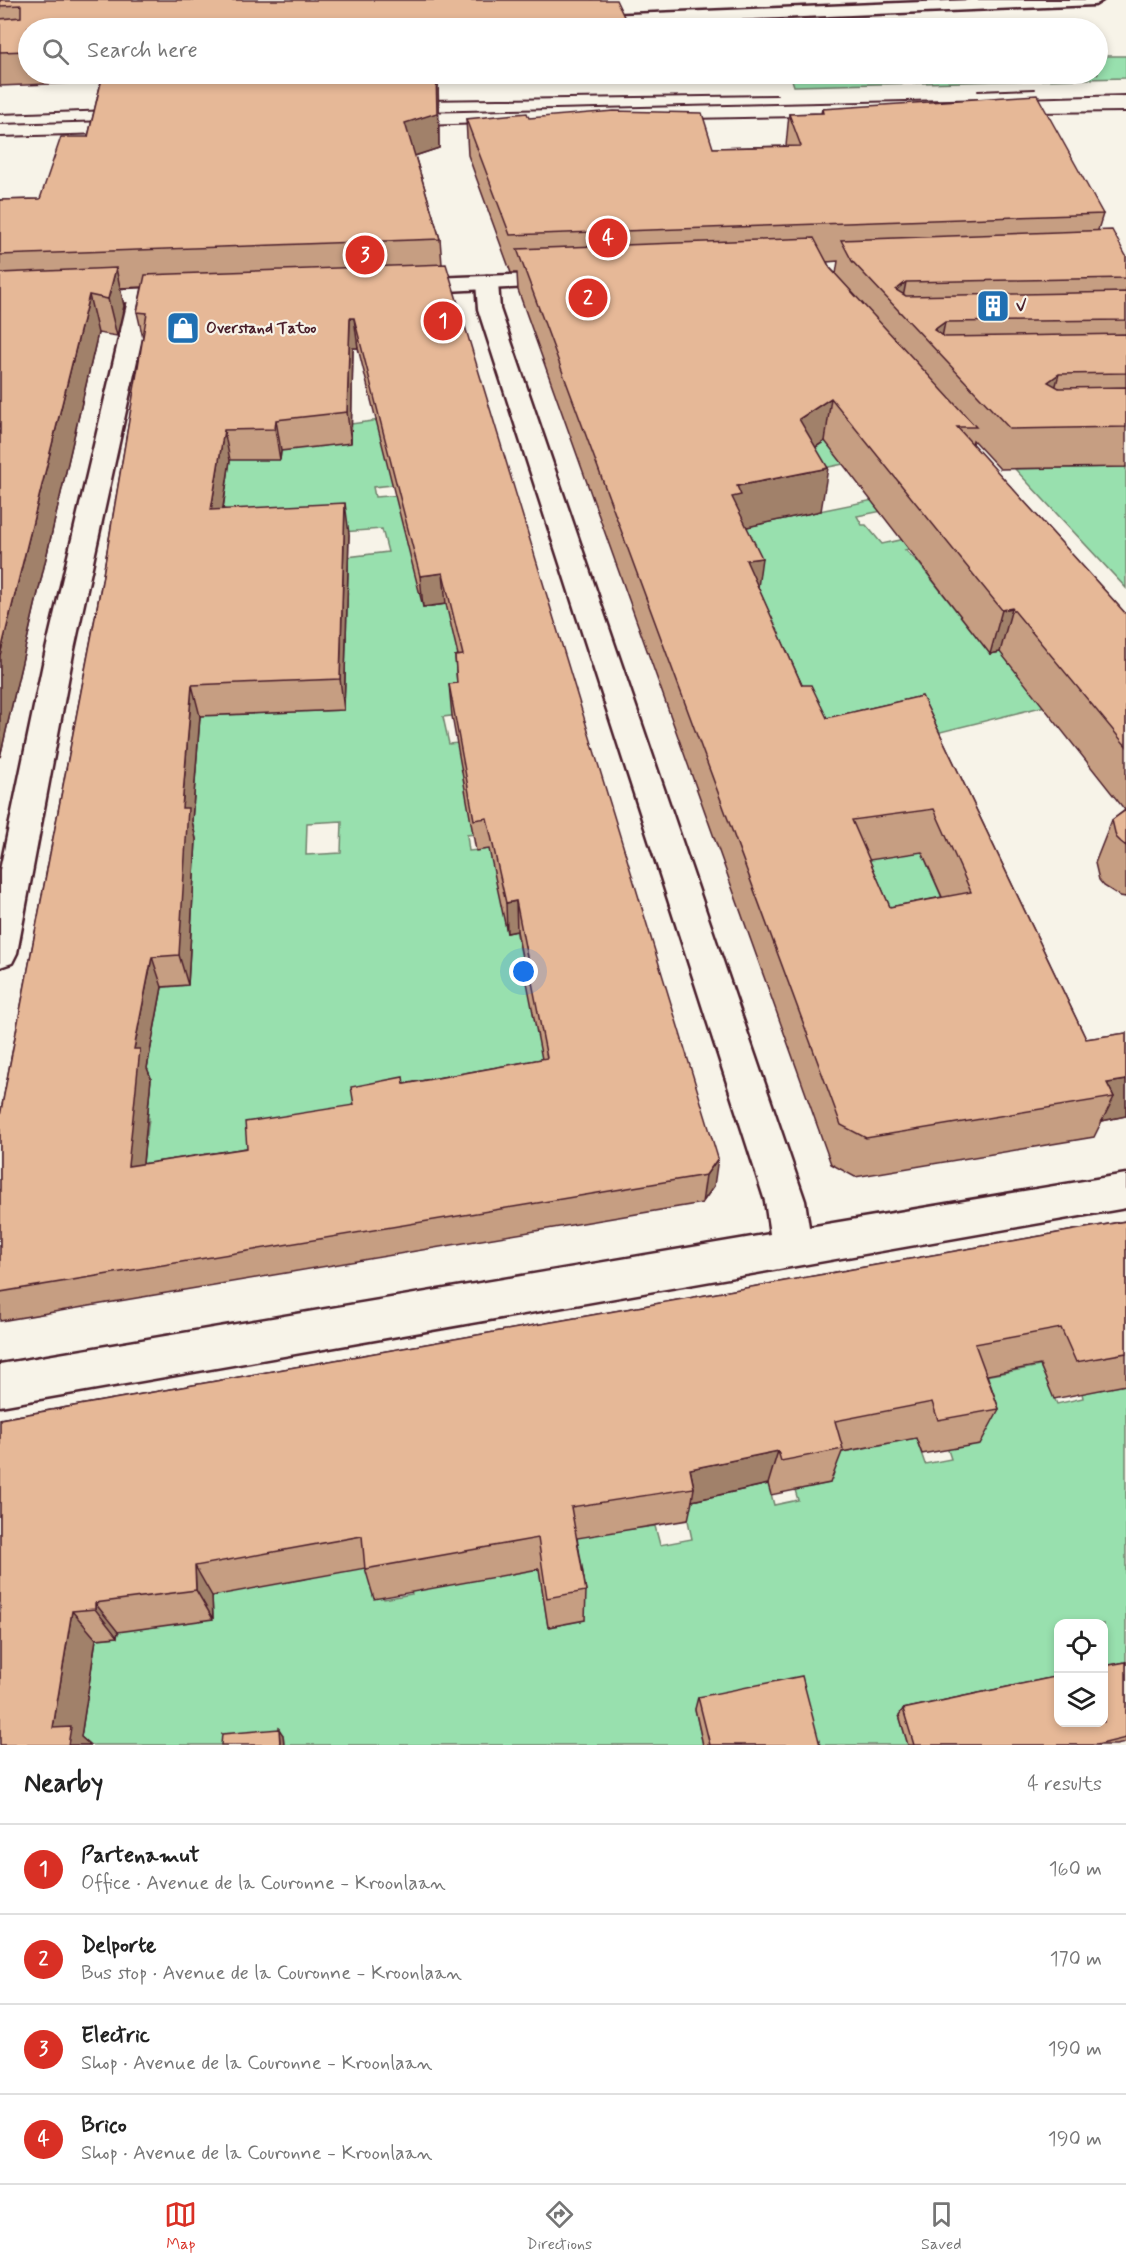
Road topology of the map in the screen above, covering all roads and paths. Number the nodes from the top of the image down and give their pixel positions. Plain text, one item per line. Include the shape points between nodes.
1 (695, 0) edge
2 (1095, 0) edge
3 (702, 16) junction
4 (657, 18) edge
5 (587, 279) edge
6 (487, 283) junction
7 (380, 287) edge
8 (200, 294) edge
9 (140, 296) junction
10 (0, 301) edge
11 (0, 953) edge
12 (1126, 1191) edge
13 (792, 1249) junction
14 (0, 1384) edge

1 - 3 street
2 - 3 street
3 - 4 street
5 - 6 street
6 - 7 street
6 - 13 street via 489,309 785,1202
8 - 9 street
9 - 10 street
9 - 11 street via 59,654
12 - 13 street
13 - 14 street

